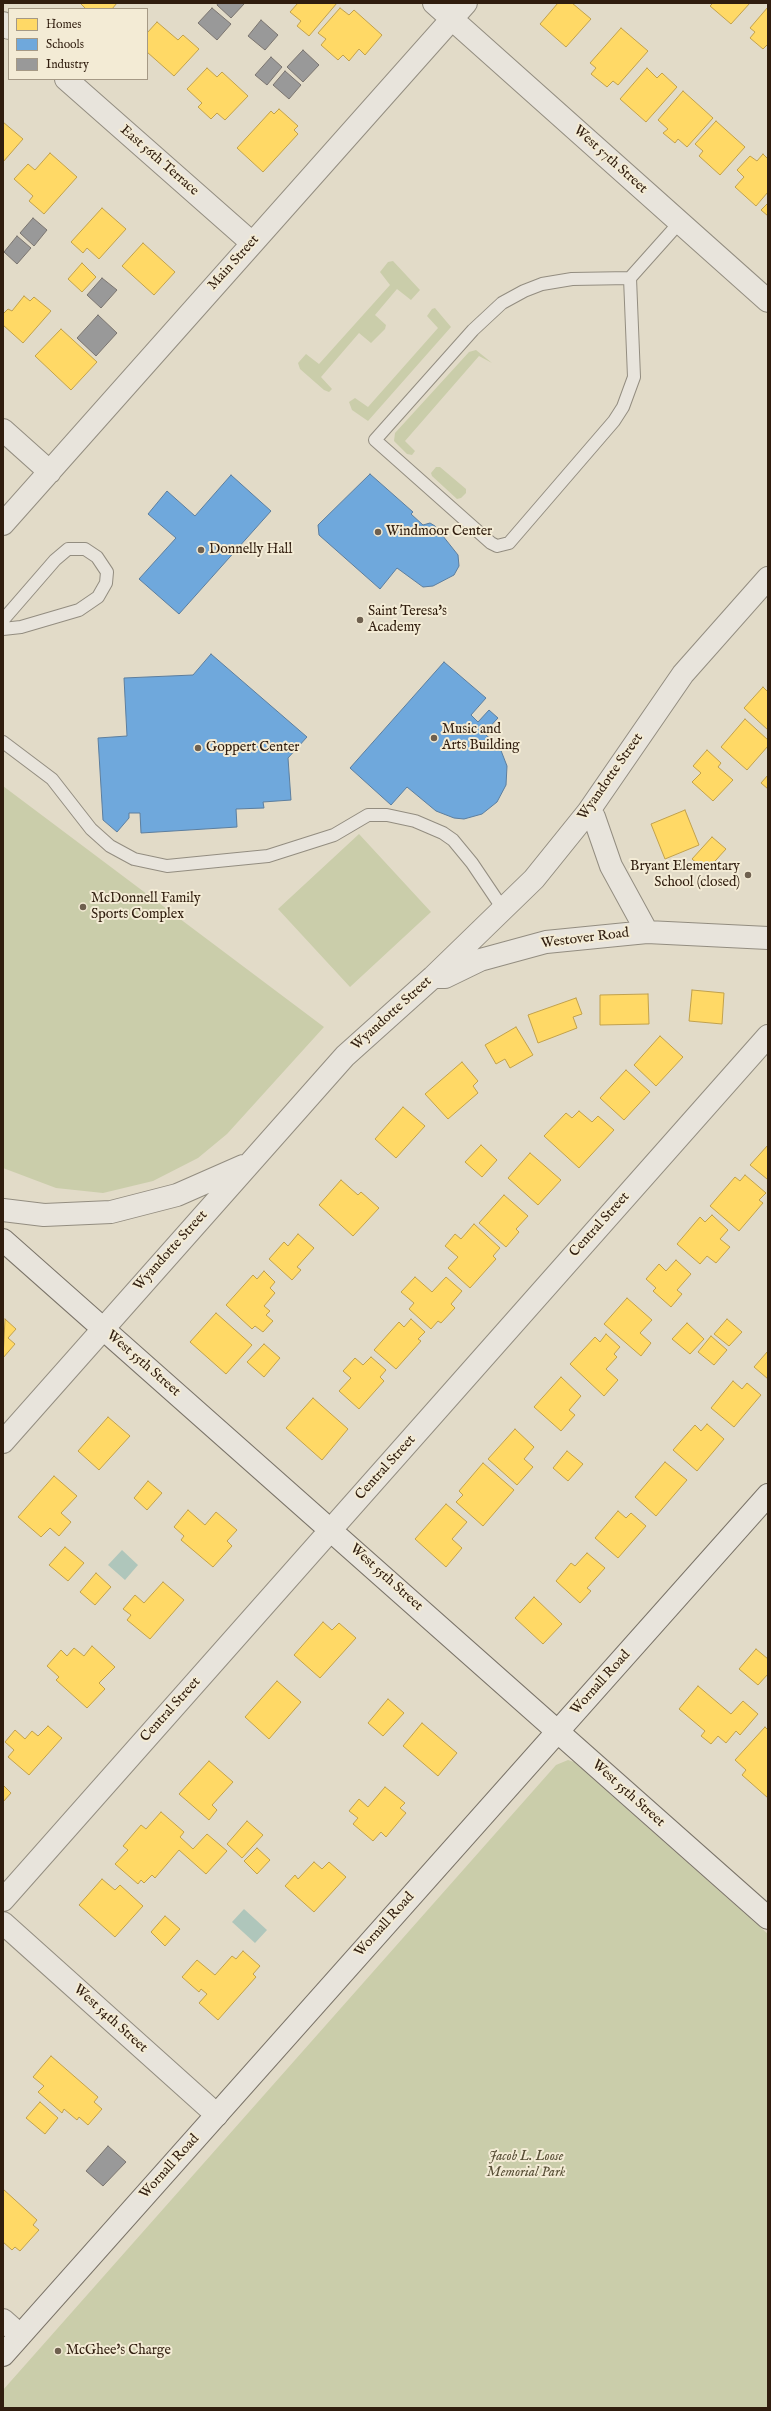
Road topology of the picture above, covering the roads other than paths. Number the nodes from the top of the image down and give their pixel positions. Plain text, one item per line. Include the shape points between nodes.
1 (434, 3) edge
2 (459, 11) edge
3 (67, 80) edge
4 (680, 222) junction
5 (252, 243) junction
6 (630, 278) junction
7 (768, 301) edge
8 (3, 430) edge
9 (50, 472) junction
10 (3, 524) edge
11 (768, 578) edge
12 (3, 620) edge
13 (3, 629) edge
14 (3, 742) edge
15 (588, 812) junction
16 (503, 909) junction
17 (647, 932) junction
18 (768, 938) edge
19 (434, 977) junction
20 (768, 1036) edge
21 (251, 1162) junction
22 (3, 1210) edge
23 (3, 1240) edge
24 (103, 1328) junction
25 (3, 1442) edge
26 (768, 1495) edge
27 (331, 1529) junction
28 (558, 1732) junction
29 (3, 1900) edge
30 (768, 1918) edge
31 (3, 1923) edge
32 (217, 2115) junction
33 (3, 2320) edge
34 (20, 2335) junction
35 (3, 2355) edge

1 - 2 street, West 57th Street
2 - 4 street, West 57th Street
2 - 5 street, Main Street
3 - 5 street, East 56th Terrace
4 - 6 lane
4 - 7 street, West 57th Street
5 - 9 street, Main Street
6 - 6 lane via 572,279 542,284 502,303 473,330 375,440 490,543 497,546 509,543 614,421 623,407 634,377
8 - 9 street
9 - 10 street, Main Street
11 - 15 street, Wyandotte Street via 683,674
12 - 13 lane via 55,560 68,549 85,549 97,557 107,572 106,583 98,597 79,610 21,627
14 - 16 lane via 52,779 91,829 110,846 134,859 167,866 268,856 334,835 368,815 387,815 415,821 453,840
15 - 16 street, Wyandotte Street via 534,878
15 - 17 street, Westover Road via 594,817 611,866
16 - 19 street, Wyandotte Street
17 - 18 street, Westover Road
17 - 19 street, Westover Road via 546,942 480,960 446,977
19 - 21 street, Wyandotte Street via 345,1056
20 - 27 street, Central Street
21 - 22 street via 177,1195 112,1212 44,1215
21 - 24 street, Wyandotte Street
23 - 24 street, West 55th Street
24 - 25 street, Wyandotte Street
24 - 27 street, West 55th Street
26 - 28 street, Wornall Road
27 - 28 street, West 55th Street
27 - 29 street, Central Street
28 - 30 street, West 55th Street
28 - 32 street, Wornall Road
31 - 32 street, West 54th Street
32 - 34 street, Wornall Road
33 - 34 street
34 - 35 street, Wornall Road

